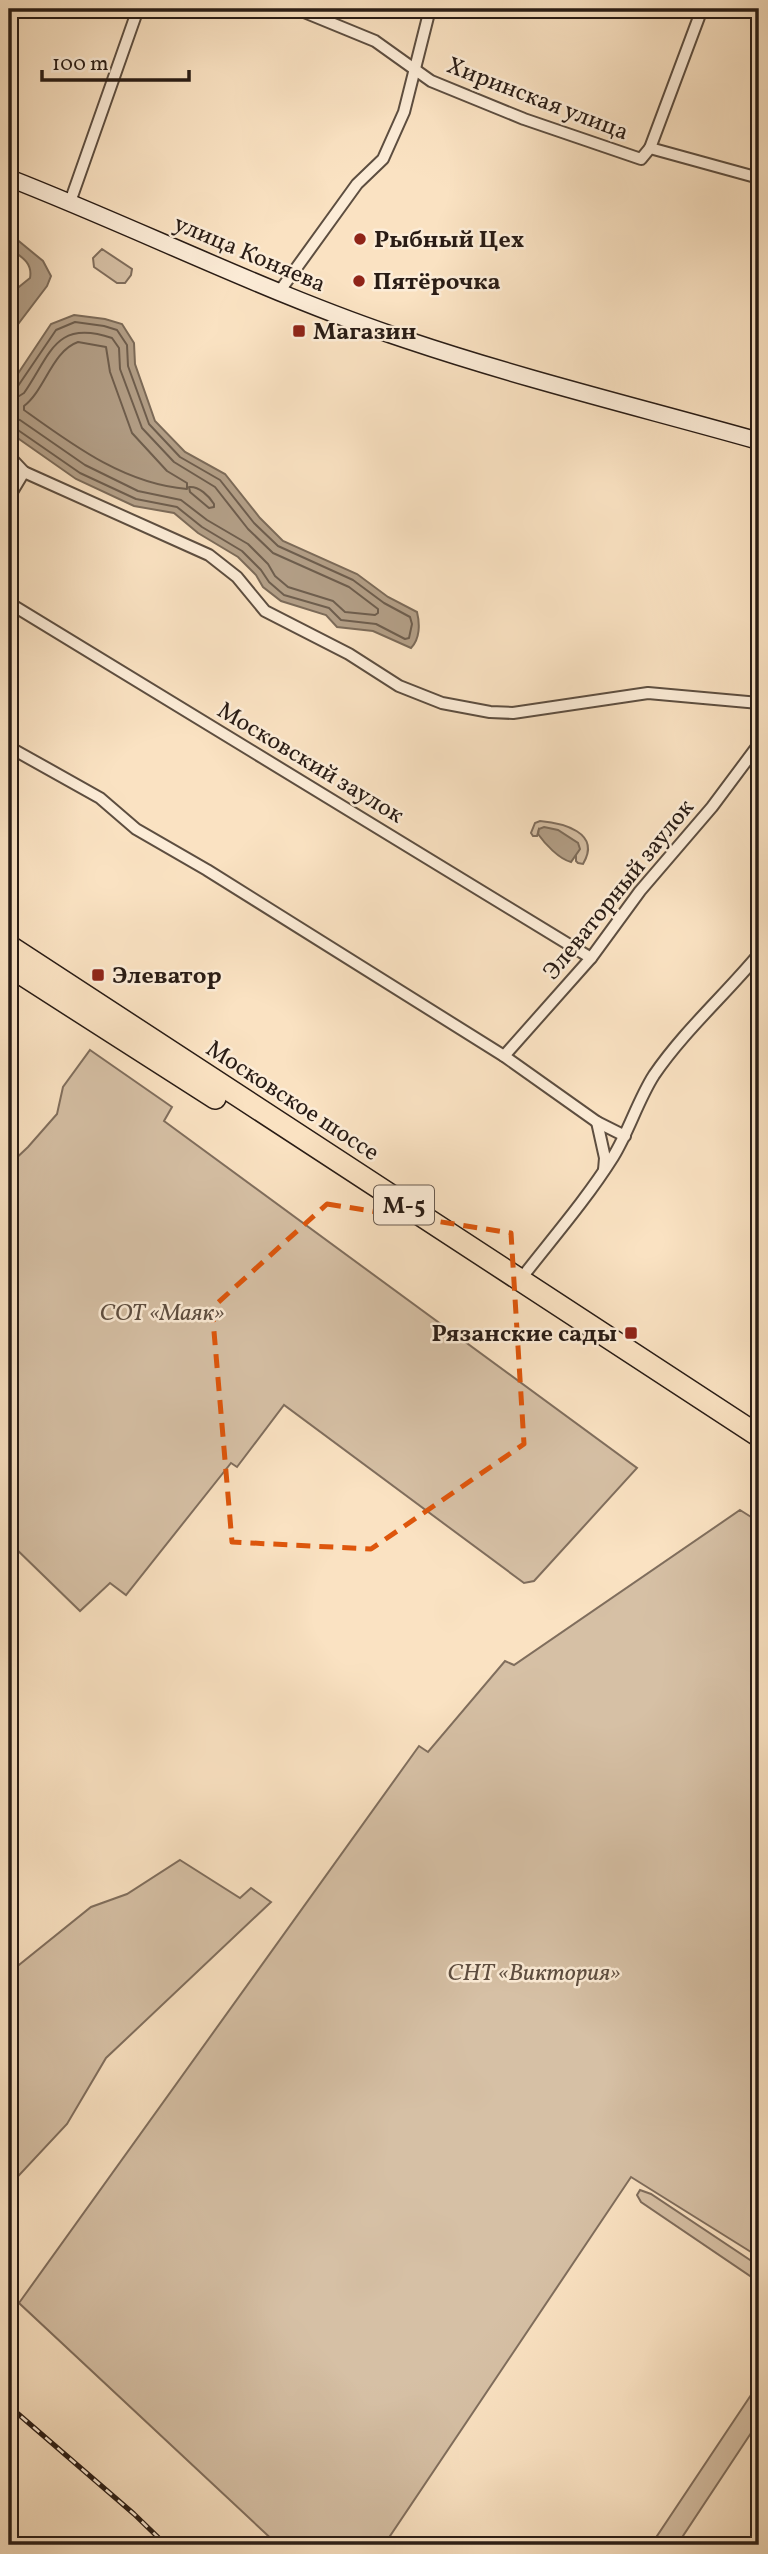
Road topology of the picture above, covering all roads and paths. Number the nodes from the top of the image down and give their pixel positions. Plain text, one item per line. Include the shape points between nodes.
1 (138, 9) edge
2 (297, 9) edge
3 (430, 9) edge
4 (702, 9) edge
5 (416, 70) junction
6 (650, 148) junction
7 (9, 178) edge
8 (759, 178) edge
9 (70, 202) junction
10 (279, 292) junction
11 (759, 441) edge
12 (9, 456) edge
13 (24, 472) junction
14 (9, 497) edge
15 (9, 603) edge
16 (759, 703) edge
17 (759, 744) edge
18 (9, 747) edge
19 (9, 946) edge
20 (759, 954) edge
21 (591, 957) junction
22 (9, 966) edge
23 (504, 1056) junction
24 (597, 1122) junction
25 (625, 1136) junction
26 (604, 1170) junction
27 (520, 1280) junction
28 (759, 1436) edge
29 (759, 1447) edge

1 - 9 street
2 - 5 street, Хиринская улица via 375,41
3 - 5 street
4 - 6 street, Хиринская улица
5 - 6 street, Хиринская улица via 443,86 584,141 641,159
5 - 10 street via 383,159 358,184
6 - 8 street, Хиринская улица
7 - 9 street, улица Коняева
9 - 10 street, улица Коняева
10 - 11 street, улица Коняева via 407,340
12 - 13 street
13 - 14 street
13 - 16 street via 209,555 237,578 265,611 399,685 442,703 513,713 648,693
15 - 21 street, Московский заулок
17 - 21 street, Элеваторный заулок
18 - 23 street via 100,798 136,829
19 - 27 highway, Московское шоссе / М-5
20 - 25 street via 691,1027 653,1077
21 - 23 street, Элеваторный заулок
22 - 29 highway, Московское шоссе / М-5
23 - 24 street
24 - 25 street
24 - 26 street
25 - 26 street
26 - 27 street
27 - 28 highway, Московское шоссе / М-5

